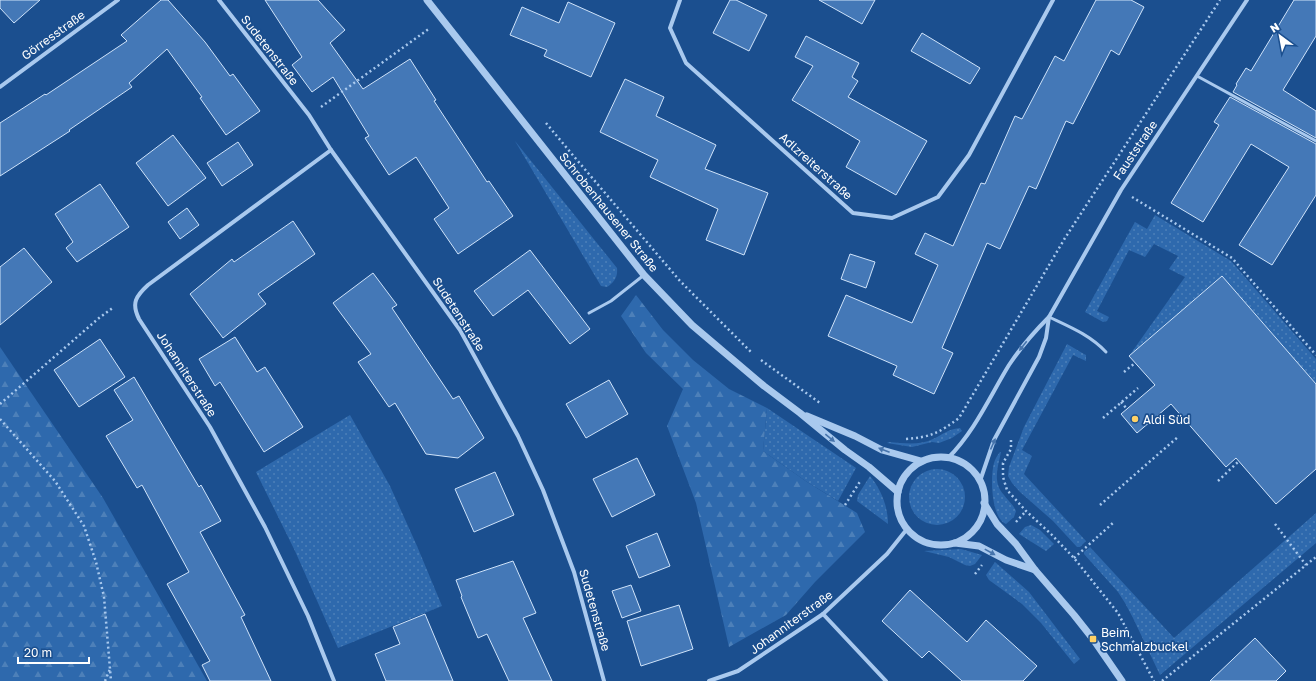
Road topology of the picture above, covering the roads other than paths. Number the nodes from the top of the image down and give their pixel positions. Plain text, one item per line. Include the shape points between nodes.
1 (118, 0) edge
2 (219, 0) edge
3 (680, 0) edge
4 (1053, 0) edge
5 (1247, 0) edge
6 (429, 1) edge
7 (1197, 76) junction
8 (0, 87) edge
9 (1316, 140) edge
10 (331, 150) junction
11 (644, 275) junction
12 (589, 313) dead end
13 (1049, 317) junction
14 (1106, 352) dead end
15 (800, 413) junction
16 (948, 458) junction
17 (922, 461) junction
18 (980, 481) junction
19 (898, 492) junction
20 (984, 503) junction
21 (907, 529) junction
22 (952, 543) junction
23 (1035, 570) junction
24 (823, 614) junction
25 (334, 681) edge
26 (604, 681) edge
27 (709, 681) edge
28 (886, 681) edge
29 (1122, 681) edge

1 - 8 street, Görresstraße
2 - 10 street, Sudetenstraße via 309,115
3 - 4 street, Adlzreiterstraße via 670,28 686,63 852,213 892,218 938,197 947,185 968,155
5 - 7 street, Fauststraße
6 - 11 street, Schrobenhausener Straße
7 - 9 lane
7 - 13 street, Fauststraße via 1121,190
10 - 25 street, Johanniterstraße via 148,284 139,293 135,311 210,427 265,527 308,616
10 - 26 street, Sudetenstraße via 460,330 518,436 543,490 574,572
11 - 12 lane via 611,301
11 - 15 street, Schrobenhausener Straße via 692,325
13 - 14 lane via 1085,335
13 -> 16 street, Fauststraße via 1010,364 973,427
18 -> 13 street, Fauststraße via 994,440 1039,358 1046,338
17 -> 15 street, Schrobenhausener Straße via 882,450
15 -> 19 street, Schrobenhausener Straße
16 - 17 street via 930,458
16 - 18 street via 965,464
17 - 19 street via 906,473
18 - 20 street
19 - 21 street via 900,518
20 - 22 street via 982,516 976,527 965,537
20 - 23 street via 997,524
21 - 22 street via 928,543
21 - 24 street, Johanniterstraße via 887,554
22 -> 23 street via 979,546 1006,560
23 - 29 street via 1079,621
24 - 27 street, Johanniterstraße via 738,671
24 - 28 street

